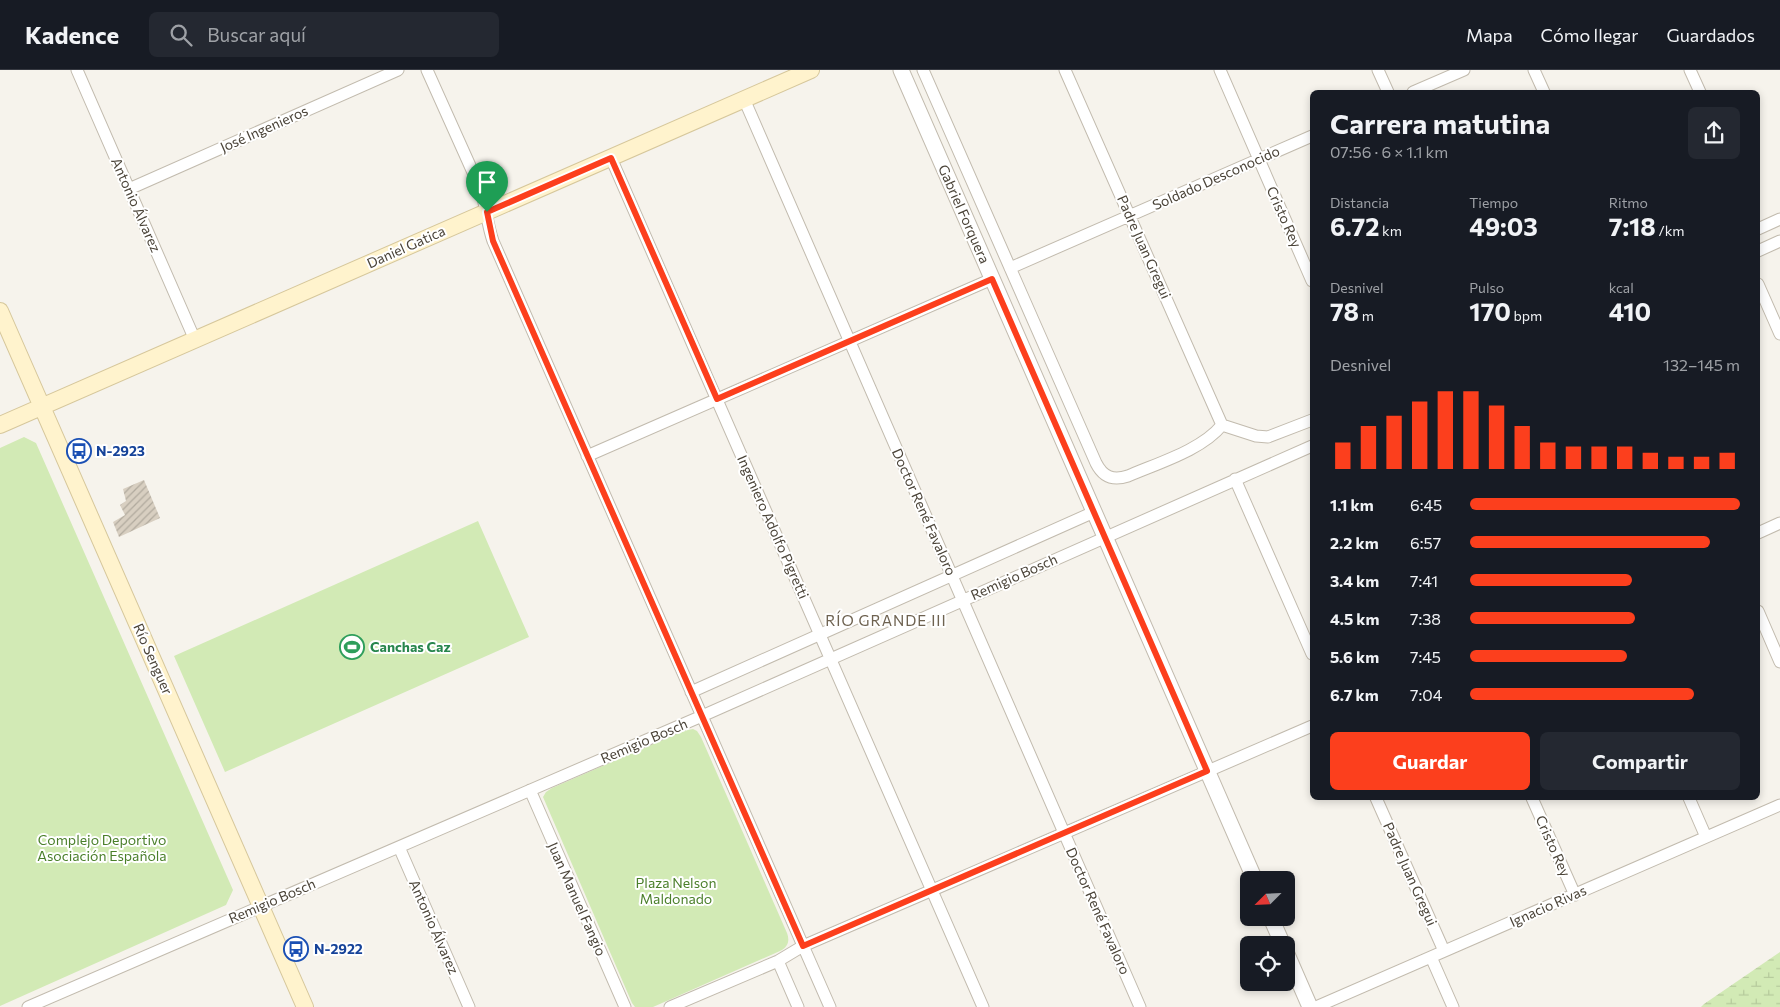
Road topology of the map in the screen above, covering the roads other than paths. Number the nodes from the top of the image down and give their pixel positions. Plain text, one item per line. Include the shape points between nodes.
1 (77, 70) edge
2 (398, 70) edge
3 (428, 70) edge
4 (811, 70) edge
5 (901, 70) edge
6 (924, 70) edge
7 (1065, 70) edge
8 (1220, 70) edge
9 (1378, 70) edge
10 (1464, 70) edge
11 (1534, 70) edge
12 (1690, 70) edge
13 (1387, 90) edge
14 (1417, 90) edge
15 (1543, 90) edge
16 (1699, 90) edge
17 (744, 99) junction
18 (1310, 137) edge
19 (611, 158) junction
20 (1259, 160) junction
21 (129, 189) junction
22 (487, 212) junction
23 (1130, 216) junction
24 (1780, 219) edge
25 (1760, 226) edge
26 (1780, 241) edge
27 (1760, 250) edge
28 (1010, 268) junction
29 (1310, 277) edge
30 (992, 279) junction
31 (1760, 289) edge
32 (0, 311) edge
33 (1780, 334) edge
34 (195, 340) junction
35 (850, 342) junction
36 (717, 399) junction
37 (42, 407) junction
38 (1310, 421) edge
39 (0, 425) edge
40 (1222, 425) junction
41 (1310, 447) edge
42 (587, 456) junction
43 (1235, 480) junction
44 (1094, 512) junction
45 (1780, 523) edge
46 (1760, 532) edge
47 (1105, 537) junction
48 (952, 576) junction
49 (962, 600) junction
50 (1760, 616) edge
51 (820, 634) junction
52 (1310, 649) edge
53 (830, 658) junction
54 (1780, 662) edge
55 (691, 692) junction
56 (702, 716) junction
57 (1310, 727) edge
58 (1207, 771) junction
59 (530, 790) junction
60 (1377, 800) edge
61 (1533, 800) edge
62 (1690, 800) edge
63 (1780, 805) edge
64 (1064, 833) junction
65 (1706, 837) junction
66 (399, 847) junction
67 (1251, 871) edge
68 (932, 891) junction
69 (1574, 894) junction
70 (261, 906) junction
71 (803, 946) junction
72 (1444, 952) junction
73 (1431, 957) junction
74 (778, 961) junction
75 (1295, 973) edge
76 (28, 1007) edge
77 (305, 1007) edge
78 (470, 1007) edge
79 (625, 1007) edge
80 (670, 1007) edge
81 (798, 1007) edge
82 (830, 1007) edge
83 (983, 1007) edge
84 (1140, 1007) edge
85 (1310, 1007) edge
86 (1316, 1007) edge
87 (1453, 1007) edge

1 - 21 street, Antonio Álvarez
2 - 21 street, José Ingenieros
3 - 22 street via 480,188
4 - 17 main road, Daniel Gatica
5 - 30 street, Gabriel Forquera
6 - 28 street, Gabriel Forquera
7 - 23 street, Padre Juan Gregui
8 - 20 street, Cristo Rey
9 - 13 street
10 - 14 street
11 - 15 street
12 - 16 street
17 - 19 main road, Daniel Gatica
17 - 35 street, Doctor René Favaloro
18 - 20 street, Soldado Desconocido
19 - 22 main road, Daniel Gatica
19 - 36 street, Ingeniero Adolfo Pigretti
20 - 23 street, Soldado Desconocido
20 - 29 street, Cristo Rey
21 - 34 street, Antonio Álvarez
22 - 34 main road, Daniel Gatica
22 - 42 street via 493,241
23 - 28 street, Soldado Desconocido
23 - 40 street, Padre Juan Gregui
24 - 25 street
26 - 27 street
28 - 40 street, Gabriel Forquera via 1101,472 1116,479 1128,476 1199,445
30 - 35 street
30 - 44 street, Gabriel Forquera
31 - 33 street
32 - 37 main road, Río Senguer
34 - 37 main road, Daniel Gatica
35 - 36 street
35 - 48 street, Doctor René Favaloro
36 - 42 street
36 - 51 street, Ingeniero Adolfo Pigretti
37 - 39 main road, Daniel Gatica
37 - 70 main road, Río Senguer
38 - 40 street via 1268,437
41 - 43 street, Remigio Bosch
42 - 55 street
43 - 47 street, Remigio Bosch
43 - 52 street
44 - 47 street, Gabriel Forquera
44 - 48 street, Remigio Bosch
45 - 46 street
47 - 49 street, Remigio Bosch
47 - 58 street, Gabriel Forquera
48 - 49 street, Doctor René Favaloro
48 - 51 street, Remigio Bosch
49 - 53 street, Remigio Bosch
49 - 64 street, Doctor René Favaloro
50 - 54 street
51 - 53 street, Ingeniero Adolfo Pigretti
51 - 55 street, Remigio Bosch
53 - 56 street, Remigio Bosch
53 - 68 street, Ingeniero Adolfo Pigretti
55 - 56 street
56 - 59 street, Remigio Bosch
56 - 71 street
57 - 58 street
58 - 64 street
58 - 67 street, Gabriel Forquera
59 - 66 street, Remigio Bosch
59 - 79 street, Juan Manuel Fangio
60 - 72 street, Padre Juan Gregui
61 - 69 street, Cristo Rey
62 - 65 street
63 - 65 street, Ignacio Rivas
64 - 68 street
64 - 84 street, Doctor René Favaloro
65 - 69 street, Ignacio Rivas
66 - 70 street, Remigio Bosch
66 - 78 street, Antonio Álvarez
68 - 71 street
68 - 83 street, Ingeniero Adolfo Pigretti
69 - 72 street, Ignacio Rivas
70 - 76 street, Remigio Bosch
70 - 77 main road, Río Senguer
71 - 74 street
71 - 82 street
72 - 73 street, Ignacio Rivas
73 - 86 street, Ignacio Rivas
73 - 87 street
74 - 80 street
74 - 81 street
75 - 85 street

